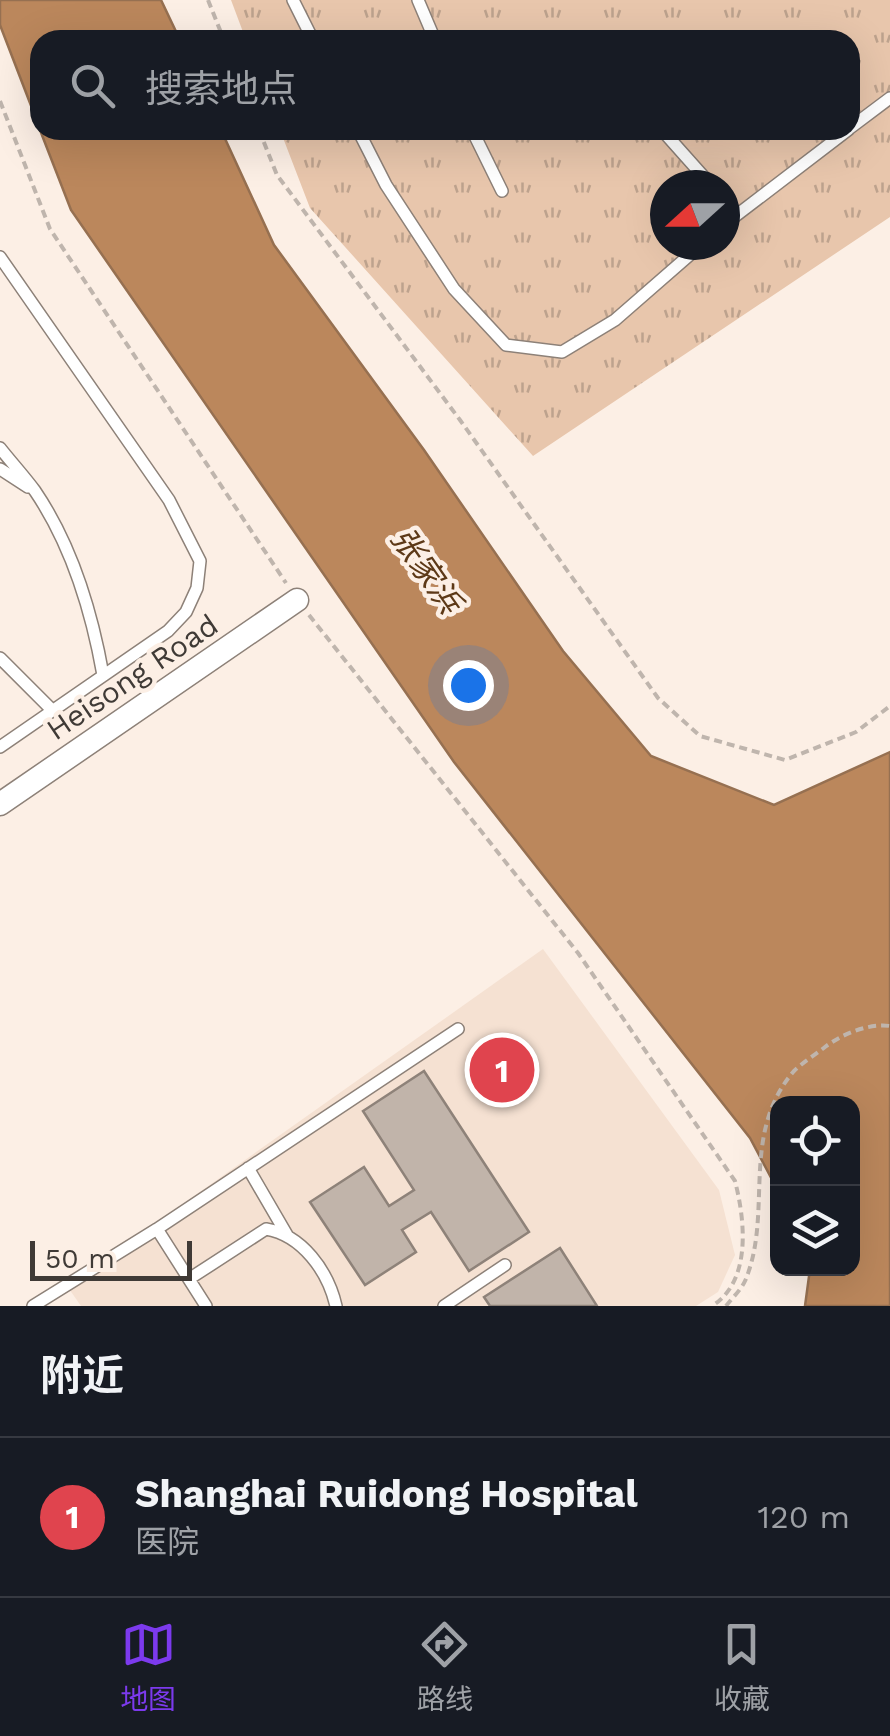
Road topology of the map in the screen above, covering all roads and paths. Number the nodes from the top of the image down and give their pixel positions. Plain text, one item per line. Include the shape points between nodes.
1 (208, 0) edge
2 (293, 0) edge
3 (418, 0) edge
4 (220, 30) edge
5 (308, 30) edge
6 (431, 30) edge
7 (890, 98) edge
8 (0, 101) edge
9 (860, 121) edge
10 (264, 140) edge
11 (363, 140) edge
12 (477, 140) edge
13 (671, 140) edge
14 (835, 140) edge
15 (698, 170) edge
16 (502, 191) dead end
17 (740, 212) edge
18 (0, 257) edge
19 (684, 260) edge
20 (0, 448) edge
21 (0, 468) edge
22 (36, 492) junction
23 (297, 600) junction
24 (0, 658) edge
25 (104, 675) junction
26 (890, 706) edge
27 (53, 711) junction
28 (0, 747) edge
29 (0, 804) edge
30 (890, 1026) edge
31 (458, 1029) dead end
32 (248, 1168) junction
33 (276, 1216) junction
34 (157, 1229) junction
35 (266, 1229) junction
36 (287, 1235) junction
37 (505, 1266) dead end
38 (189, 1279) junction
39 (32, 1306) edge
40 (206, 1306) edge
41 (336, 1306) edge
42 (444, 1306) edge
43 (712, 1306) edge
44 (726, 1306) edge

1 - 4 path
2 - 5 lane
3 - 6 lane
7 - 9 lane
8 - 23 path via 50,230
10 - 26 path via 277,174 658,698 700,736 785,760 856,732
11 - 19 lane via 454,289 506,345 562,352 614,320
12 - 16 lane
13 - 15 lane
14 - 17 lane
18 - 25 lane via 168,500 200,562 186,612
20 - 22 lane
21 - 22 lane
22 - 25 lane via 80,585
23 - 29 street, Heisong Road
23 - 43 path via 578,953 735,1182 744,1213 742,1253 734,1282
24 - 27 lane
25 - 27 lane
27 - 28 lane
30 - 44 path via 837,1038 794,1072 768,1116 756,1238 744,1282
31 - 32 lane
32 - 33 lane
32 - 34 lane
33 - 35 lane
33 - 36 lane
34 - 38 lane
34 - 39 lane
35 - 36 lane
35 - 38 lane
36 - 41 lane via 310,1256
37 - 42 lane
38 - 40 lane

